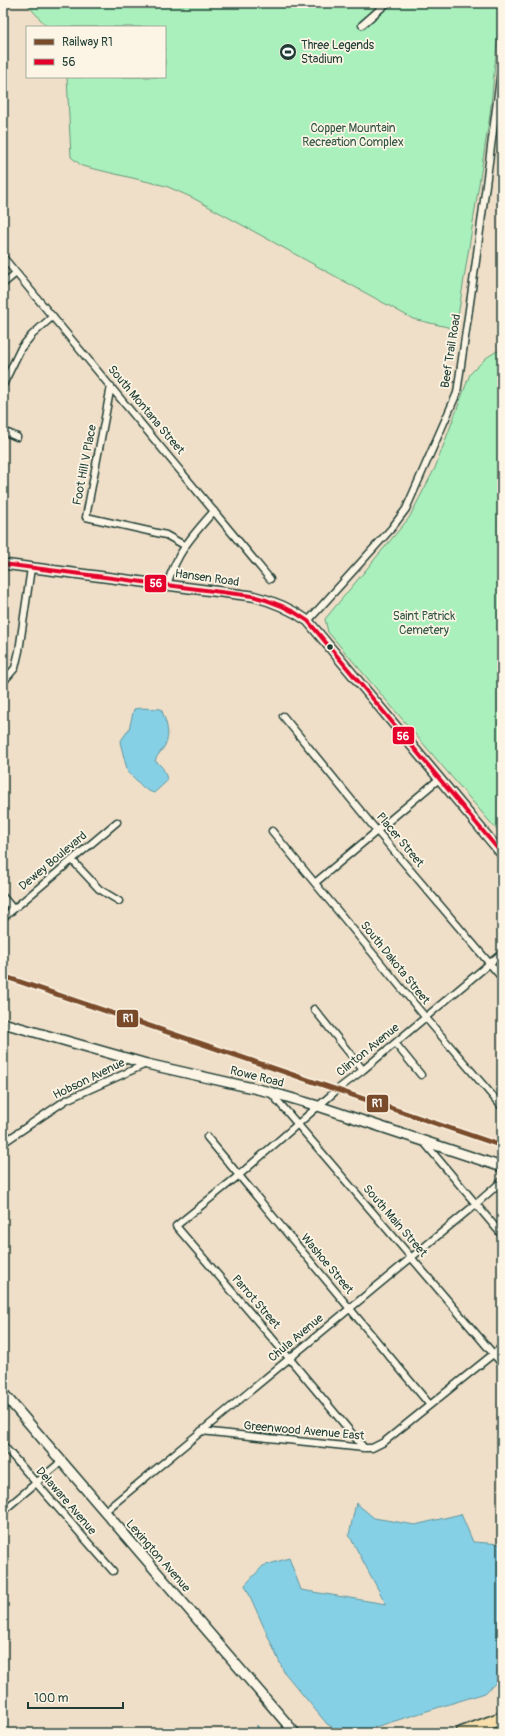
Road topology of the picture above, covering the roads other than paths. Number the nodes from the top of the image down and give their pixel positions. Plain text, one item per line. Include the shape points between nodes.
1 (387, 3) edge
2 (362, 25) dead end
3 (502, 63) edge
4 (3, 257) edge
5 (16, 273) junction
6 (3, 284) edge
7 (53, 316) junction
8 (3, 386) edge
9 (111, 386) junction
10 (3, 431) edge
11 (17, 437) dead end
12 (214, 511) junction
13 (184, 546) junction
14 (3, 564) edge
15 (31, 568) junction
16 (270, 579) dead end
17 (167, 585) junction
18 (308, 621) junction
19 (3, 682) edge
20 (283, 716) dead end
21 (438, 779) junction
22 (117, 822) dead end
23 (272, 831) dead end
24 (377, 831) junction
25 (502, 854) edge
26 (72, 860) junction
27 (316, 882) junction
28 (3, 897) edge
29 (119, 901) dead end
30 (13, 909) junction
31 (3, 918) edge
32 (502, 953) edge
33 (490, 964) junction
34 (502, 978) edge
35 (314, 1009) dead end
36 (426, 1018) junction
37 (3, 1023) edge
38 (395, 1043) junction
39 (147, 1064) junction
40 (363, 1070) junction
41 (421, 1075) dead end
42 (270, 1092) junction
43 (318, 1106) junction
44 (502, 1107) edge
45 (298, 1124) junction
46 (207, 1137) dead end
47 (421, 1139) junction
48 (3, 1143) edge
49 (502, 1167) edge
50 (238, 1176) junction
51 (502, 1181) edge
52 (476, 1204) junction
53 (176, 1226) joint
54 (502, 1235) edge
55 (412, 1257) junction
56 (350, 1308) junction
57 (502, 1348) edge
58 (494, 1354) junction
59 (289, 1358) junction
60 (502, 1364) edge
61 (3, 1393) edge
62 (430, 1405) junction
63 (201, 1431) junction
64 (3, 1445) edge
65 (364, 1448) junction
66 (62, 1461) junction
67 (36, 1484) junction
68 (3, 1511) edge
69 (104, 1512) junction
70 (113, 1571) dead end
71 (502, 1718) edge
72 (295, 1733) edge
73 (462, 1733) edge

1 - 2 street
3 - 18 street, Beef Trail Road via 457,393 406,509
4 - 5 street, South Montana Street
5 - 6 street
5 - 7 street, South Montana Street
7 - 8 street via 21,348
7 - 9 street, South Montana Street
9 - 12 street, South Montana Street
9 - 13 street, Foot Hill V Place via 86,517 166,535
10 - 11 street
12 - 13 street
12 - 16 street, South Montana Street
13 - 17 street via 172,568
14 - 15 street, Hansen Road
15 - 17 street, Hansen Road
15 - 19 street via 19,651 14,668
17 - 18 street, Hansen Road via 252,596 290,609
18 - 21 street
20 - 24 street, Placer Street
21 - 24 street
21 - 25 street
22 - 26 street, Dewey Boulevard
23 - 27 street, South Dakota Street
24 - 27 street
24 - 33 street, Placer Street
26 - 29 street via 99,890
26 - 30 street, Dewey Boulevard
27 - 36 street, South Dakota Street
28 - 30 street
30 - 31 street, Dewey Boulevard
32 - 33 street, Clinton Avenue
33 - 34 street, Placer Street
33 - 36 street, Clinton Avenue
35 - 40 street
36 - 38 street, Clinton Avenue
36 - 44 street, South Dakota Street
37 - 39 street, Rowe Road
38 - 40 street, Clinton Avenue
38 - 41 street
39 - 42 street, Rowe Road
39 - 48 street, Hobson Avenue via 66,1100
40 - 43 street, Clinton Avenue
42 - 43 street, Rowe Road
42 - 45 street, South Main Street
43 - 45 street, Clinton Avenue
43 - 47 street, Rowe Road
45 - 50 street, Clinton Avenue
45 - 55 street, South Main Street
46 - 50 street, Washoe Street
47 - 49 street, Rowe Road
47 - 52 street
50 - 53 street, Clinton Avenue
50 - 56 street, Washoe Street
51 - 52 street, Chula Avenue
52 - 54 street
52 - 55 street, Chula Avenue
53 - 59 street, Parrot Street
55 - 56 street, Chula Avenue
55 - 58 street, South Main Street
56 - 59 street, Chula Avenue
56 - 62 street, Washoe Street
57 - 58 street, Greenwood Avenue East
58 - 60 street, South Main Street
58 - 62 street, Greenwood Avenue East
59 - 63 street, Chula Avenue
59 - 65 street, Parrot Street
61 - 66 street, Lexington Avenue
62 - 65 street, Greenwood Avenue East via 384,1442 372,1448
63 - 65 street, Greenwood Avenue East
63 - 69 street, Chula Avenue
64 - 67 street, Delaware Avenue
66 - 67 street
66 - 69 street, Lexington Avenue
67 - 68 street
67 - 70 street, Delaware Avenue
69 - 72 street, Lexington Avenue
71 - 73 highway

